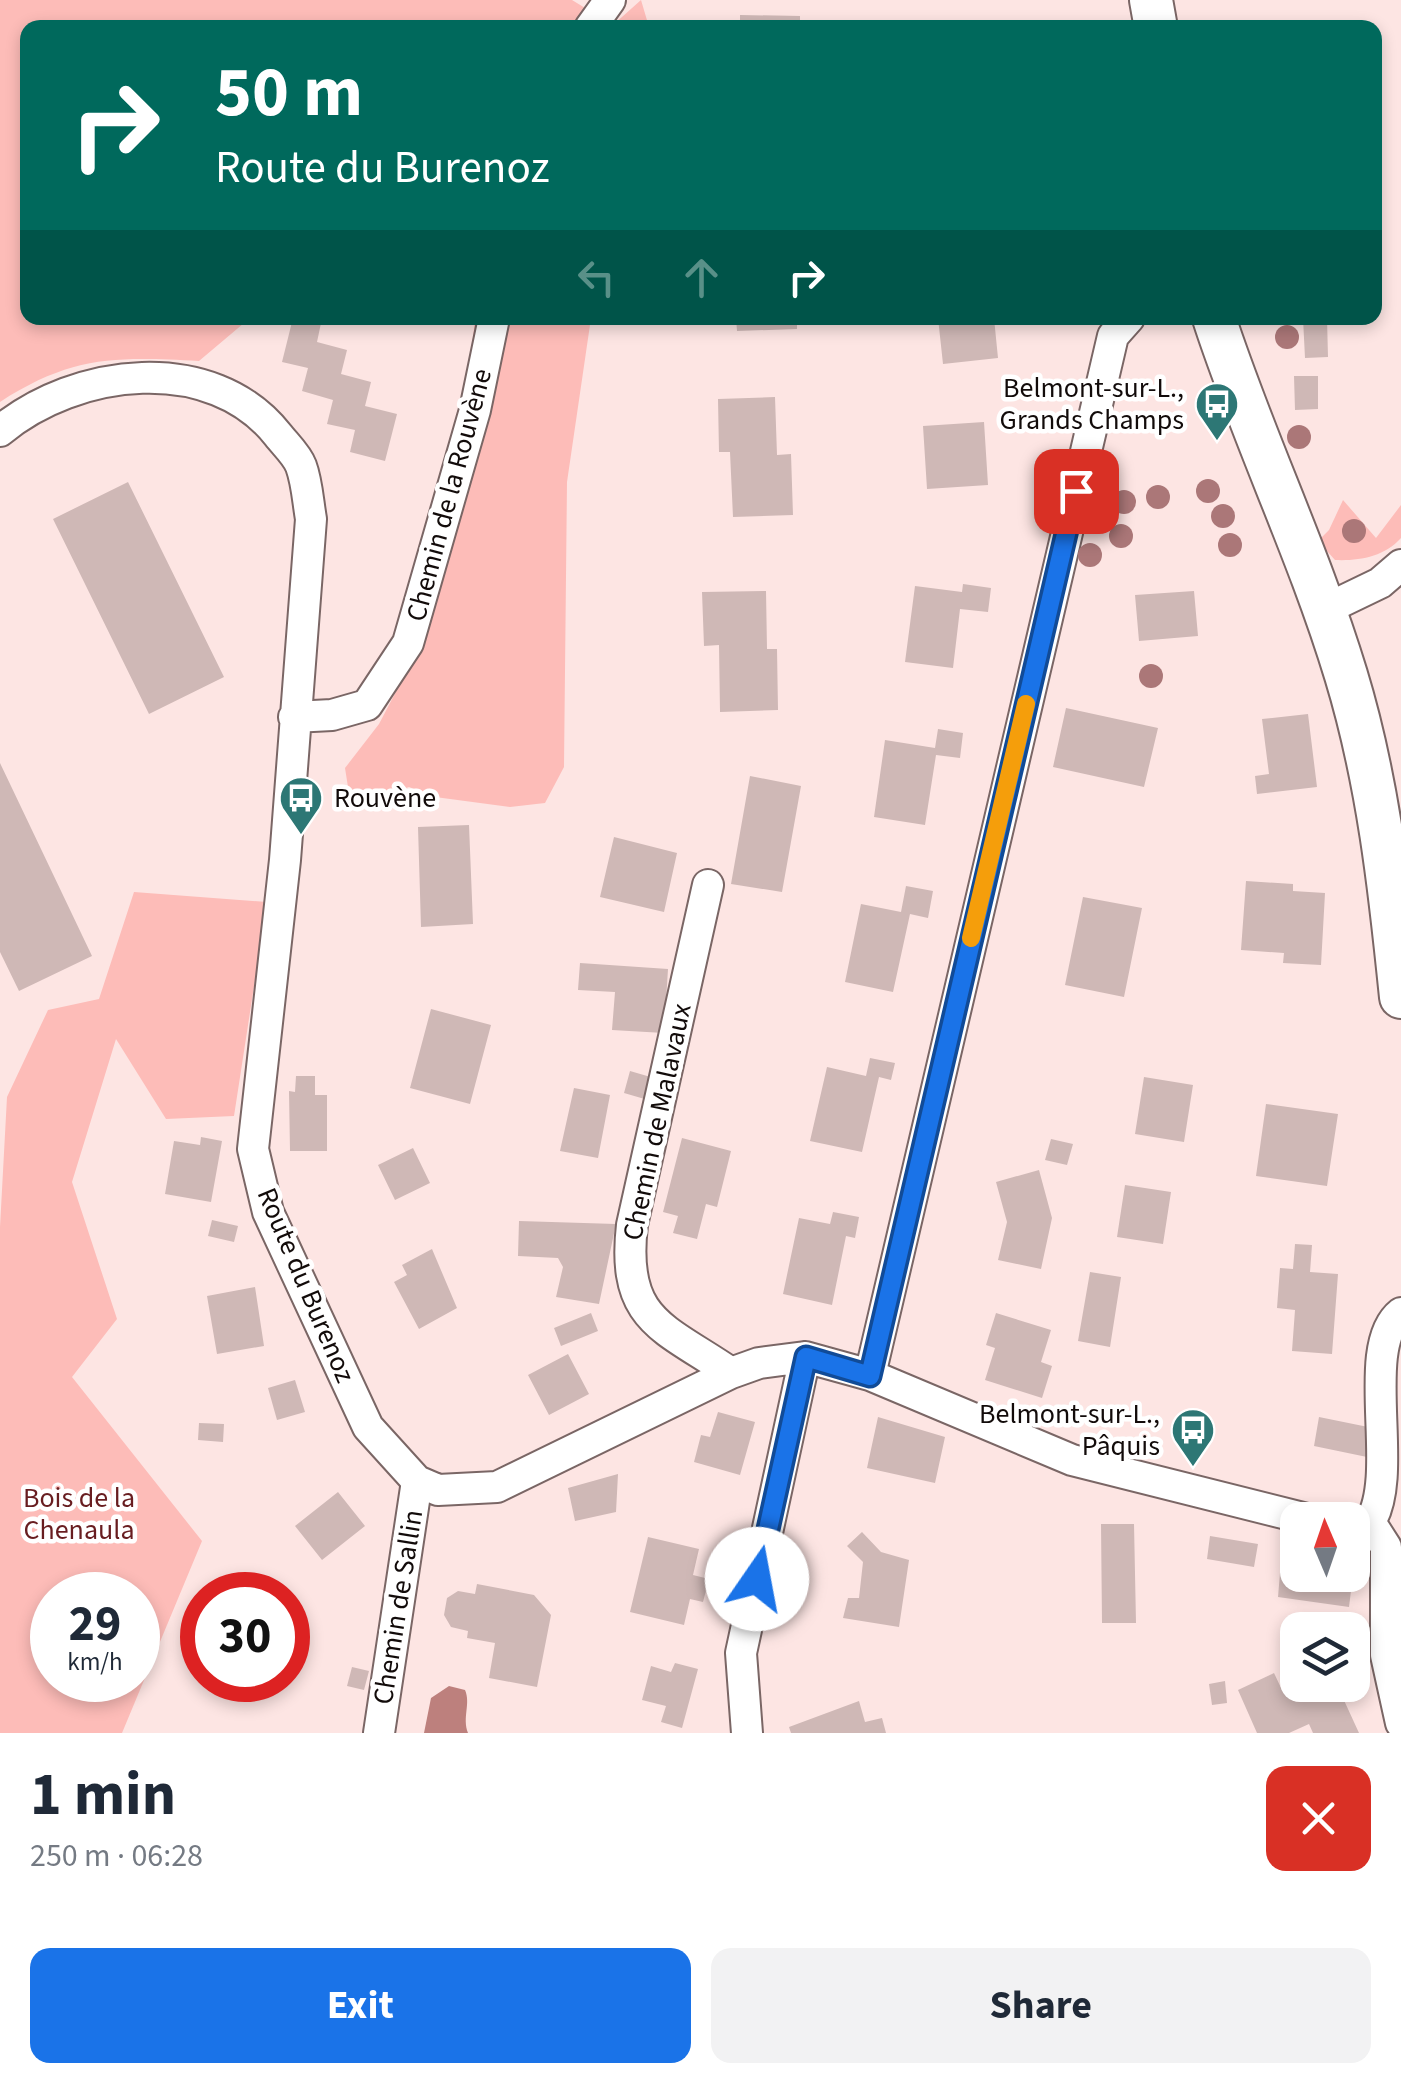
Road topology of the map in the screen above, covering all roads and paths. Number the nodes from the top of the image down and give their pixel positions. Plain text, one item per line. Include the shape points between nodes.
1 (493, 325) edge
2 (1123, 325) edge
3 (1216, 325) edge
4 (0, 430) edge
5 (1401, 565) edge
6 (1324, 610) junction
7 (294, 717) junction
8 (708, 885) dead end
9 (1401, 997) edge
10 (1401, 1314) edge
11 (806, 1357) junction
12 (731, 1373) junction
13 (870, 1376) junction
14 (417, 1480) junction
15 (1280, 1512) edge
16 (1370, 1519) edge
17 (1370, 1533) edge
18 (1401, 1723) edge
19 (378, 1733) edge
20 (747, 1733) edge

1 - 7 street, Chemin de la Rouvène via 408,642 367,706
2 - 13 street via 1113,336
3 - 6 street
4 - 7 street, Route du Burenoz via 80,386 132,377 231,393 269,424 300,464 311,519
5 - 6 street
6 - 9 street via 1368,762 1387,860
7 - 14 street, Route du Burenoz via 254,1149 268,1212 368,1427
8 - 12 street, Chemin de Malavaux via 628,1261 639,1302 664,1332
10 - 16 street via 1384,1340 1394,1412 1390,1482 1382,1512
11 - 12 street
11 - 13 street
11 - 20 street via 741,1653
12 - 14 street via 497,1487 438,1490
13 - 15 street via 1072,1460
14 - 19 street, Chemin de Sallin
17 - 18 street via 1386,1548 1386,1655

